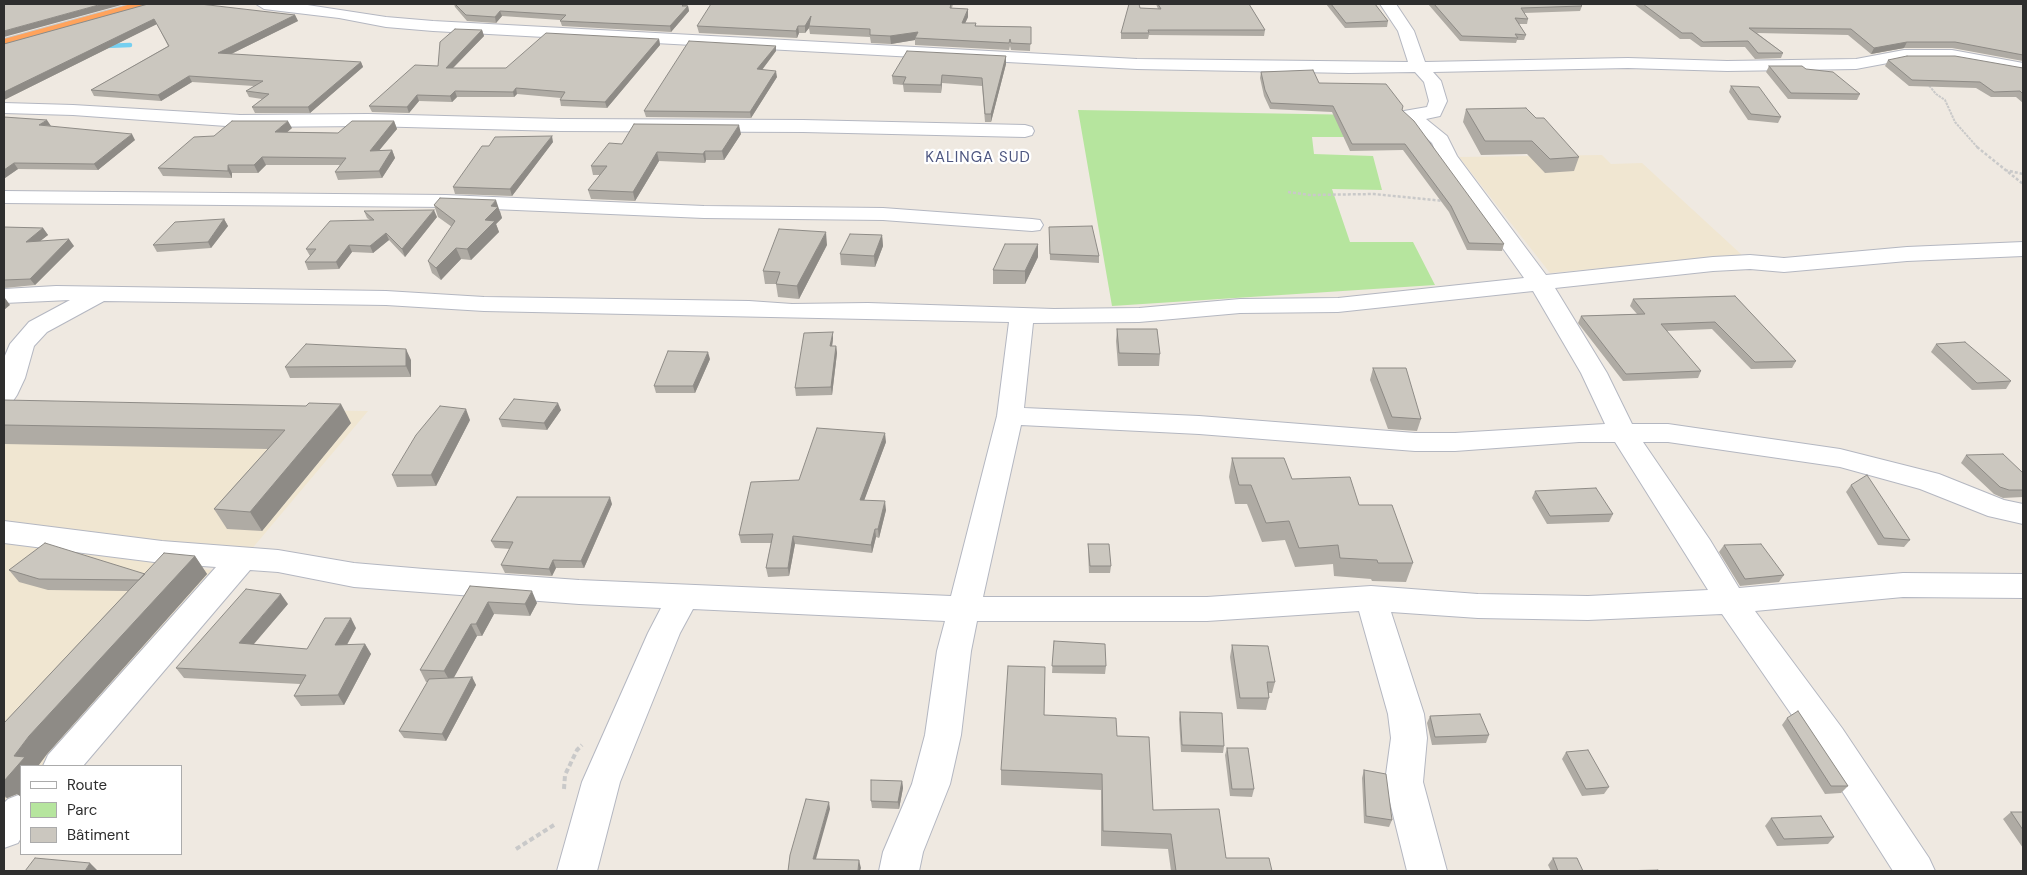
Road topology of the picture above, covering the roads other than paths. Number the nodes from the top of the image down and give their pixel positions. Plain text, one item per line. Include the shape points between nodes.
1 (144, 4) edge
2 (264, 4) edge
3 (1388, 4) edge
4 (4, 44) edge
5 (1418, 66) junction
6 (2023, 68) edge
7 (4, 108) edge
8 (1025, 131) dead end
9 (4, 197) edge
10 (1032, 225) dead end
11 (2023, 249) edge
12 (1540, 283) junction
13 (101, 293) junction
14 (4, 296) edge
15 (1022, 316) junction
16 (4, 395) edge
17 (1010, 416) junction
18 (1622, 432) junction
19 (2023, 514) edge
20 (4, 532) edge
21 (243, 557) junction
22 (2023, 586) edge
23 (683, 597) junction
24 (1371, 598) junction
25 (1730, 600) junction
26 (965, 609) junction
27 (63, 765) edge
28 (20, 812) edge
29 (4, 830) edge
30 (577, 871) edge
31 (899, 871) edge
32 (1427, 871) edge
33 (1914, 871) edge

1 - 4 highway
2 - 5 street via 386,22 738,44 1163,64 1348,68
3 - 5 street via 1406,31
5 - 6 street via 1847,64 1922,54
5 - 12 street via 1432,82 1438,101 1434,112 1411,115 1440,140 1478,200
7 - 8 street via 240,121 368,120
9 - 10 street via 446,201 704,212 883,214
11 - 12 street via 1907,254 1784,265 1750,262 1713,264
12 - 15 street via 1338,305 1240,306 1139,315
12 - 18 street via 1594,373
13 - 14 street
13 - 15 street via 792,311 893,310
13 - 16 street via 38,327 22,344
15 - 17 street
17 - 18 street via 1199,425 1415,442
17 - 26 street
18 - 19 street via 1668,433 1840,458 1929,481 1998,509
18 - 25 street
20 - 21 street via 162,552
21 - 23 street via 354,575
21 - 27 street
22 - 25 street via 1903,585
23 - 26 street
23 - 30 street via 664,633 601,782
24 - 25 street via 1478,606 1588,608
24 - 26 street via 1207,608
24 - 32 street via 1406,714 1409,738 1404,782
25 - 33 street via 1829,739
26 - 31 street via 954,651 943,735 931,784
28 - 29 street

